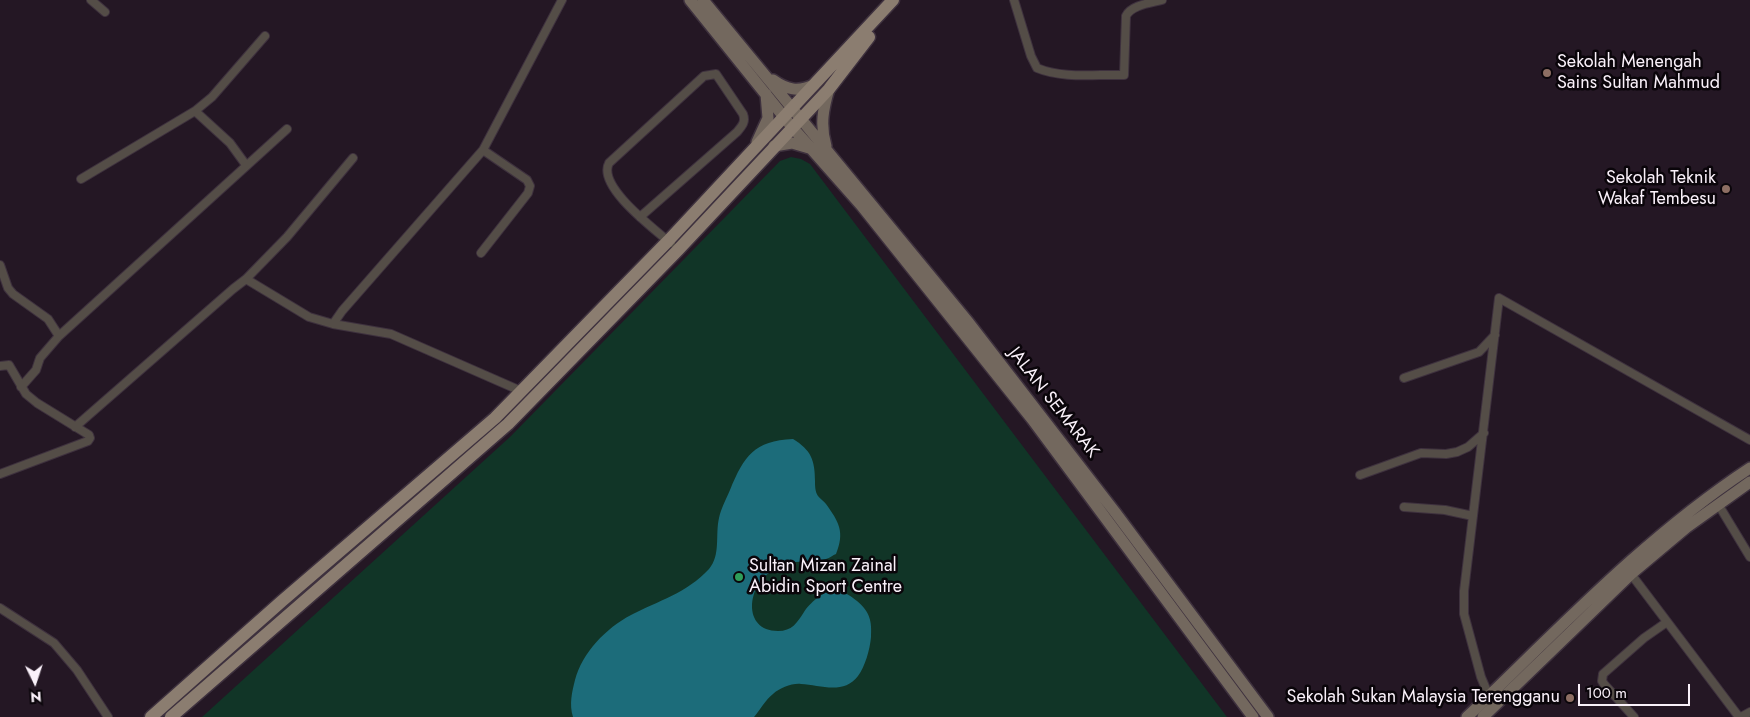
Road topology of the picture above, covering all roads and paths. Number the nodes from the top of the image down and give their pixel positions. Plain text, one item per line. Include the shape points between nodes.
1 (91, 0) edge
2 (562, 0) edge
3 (690, 0) edge
4 (703, 0) edge
5 (893, 0) edge
6 (902, 0) edge
7 (1014, 0) edge
8 (1162, 0) edge
9 (105, 12) dead end
10 (264, 36) dead end
11 (760, 70) junction
12 (814, 85) junction
13 (829, 89) junction
14 (766, 94) junction
15 (195, 111) junction
16 (788, 112) junction
17 (796, 122) junction
18 (287, 129) dead end
19 (773, 147) junction
20 (826, 148) junction
21 (483, 150) junction
22 (752, 150) junction
23 (813, 150) junction
24 (353, 158) dead end
25 (246, 165) junction
26 (81, 179) dead end
27 (640, 217) junction
28 (673, 245) junction
29 (481, 253) dead end
30 (0, 265) edge
31 (246, 279) junction
32 (333, 324) junction
33 (1495, 334) junction
34 (59, 336) junction
35 (0, 366) edge
36 (1404, 378) dead end
37 (21, 387) junction
38 (521, 391) junction
39 (74, 427) junction
40 (1484, 433) junction
41 (1750, 440) edge
42 (1750, 468) edge
43 (0, 474) edge
44 (1360, 475) dead end
45 (1750, 482) edge
46 (1718, 504) junction
47 (1404, 507) dead end
48 (1473, 516) junction
49 (1750, 557) edge
50 (1631, 574) junction
51 (0, 608) edge
52 (1666, 622) junction
53 (1489, 696) junction
54 (1750, 712) edge
55 (108, 717) edge
56 (151, 717) edge
57 (170, 717) edge
58 (1253, 717) edge
59 (1268, 717) edge
60 (1467, 717) edge
61 (1483, 717) edge
62 (1634, 717) edge
63 (1740, 717) edge

1 - 9 street
2 - 21 street
3 - 14 main road
4 - 11 main road
5 - 12 main road
6 - 13 main road
7 - 8 street via 1036,68 1062,74 1124,75 1128,11
10 - 15 street via 212,97
11 - 12 main road via 787,88 801,90
11 - 16 main road
12 - 16 main road
13 - 17 main road
13 - 20 main road via 822,120
14 - 16 main road
14 - 22 main road via 768,118
15 - 25 street via 230,143
15 - 26 street
16 - 17 main road
16 - 22 main road
17 - 19 main road
17 - 20 main road, JALAN SEMARAK
17 - 23 main road, JALAN SEMARAK
18 - 25 street
19 - 23 main road via 792,143
19 - 28 main road
20 - 59 main road, JALAN SEMARAK via 975,330
21 - 29 street via 527,180 530,186 528,193
21 - 32 street
22 - 28 main road
23 - 58 main road, JALAN SEMARAK via 1032,419
24 - 31 street via 287,237
25 - 34 street
27 - 27 street via 743,124 743,114 716,74 704,76 609,162 608,179
27 - 28 street
28 - 38 main road
28 - 57 main road via 508,424
30 - 34 street via 8,288 48,319
31 - 32 street via 309,317
31 - 39 street
32 - 38 street via 391,334
33 - 36 street via 1479,352
33 - 40 street
33 - 41 street via 1499,298
34 - 37 street
35 - 37 street via 9,366
37 - 39 street via 37,404
38 - 56 main road via 495,418
39 - 43 street via 88,435 88,441
40 - 44 street via 1457,452 1421,453
40 - 48 street
42 - 53 main road via 1656,538
45 - 46 main road
46 - 49 street
46 - 50 main road
47 - 48 street
48 - 53 street via 1464,614
50 - 52 street
50 - 61 main road
51 - 55 street via 54,643 77,670
52 - 62 street via 1603,674 1604,684
52 - 63 street
53 - 60 main road
54 - 63 street

